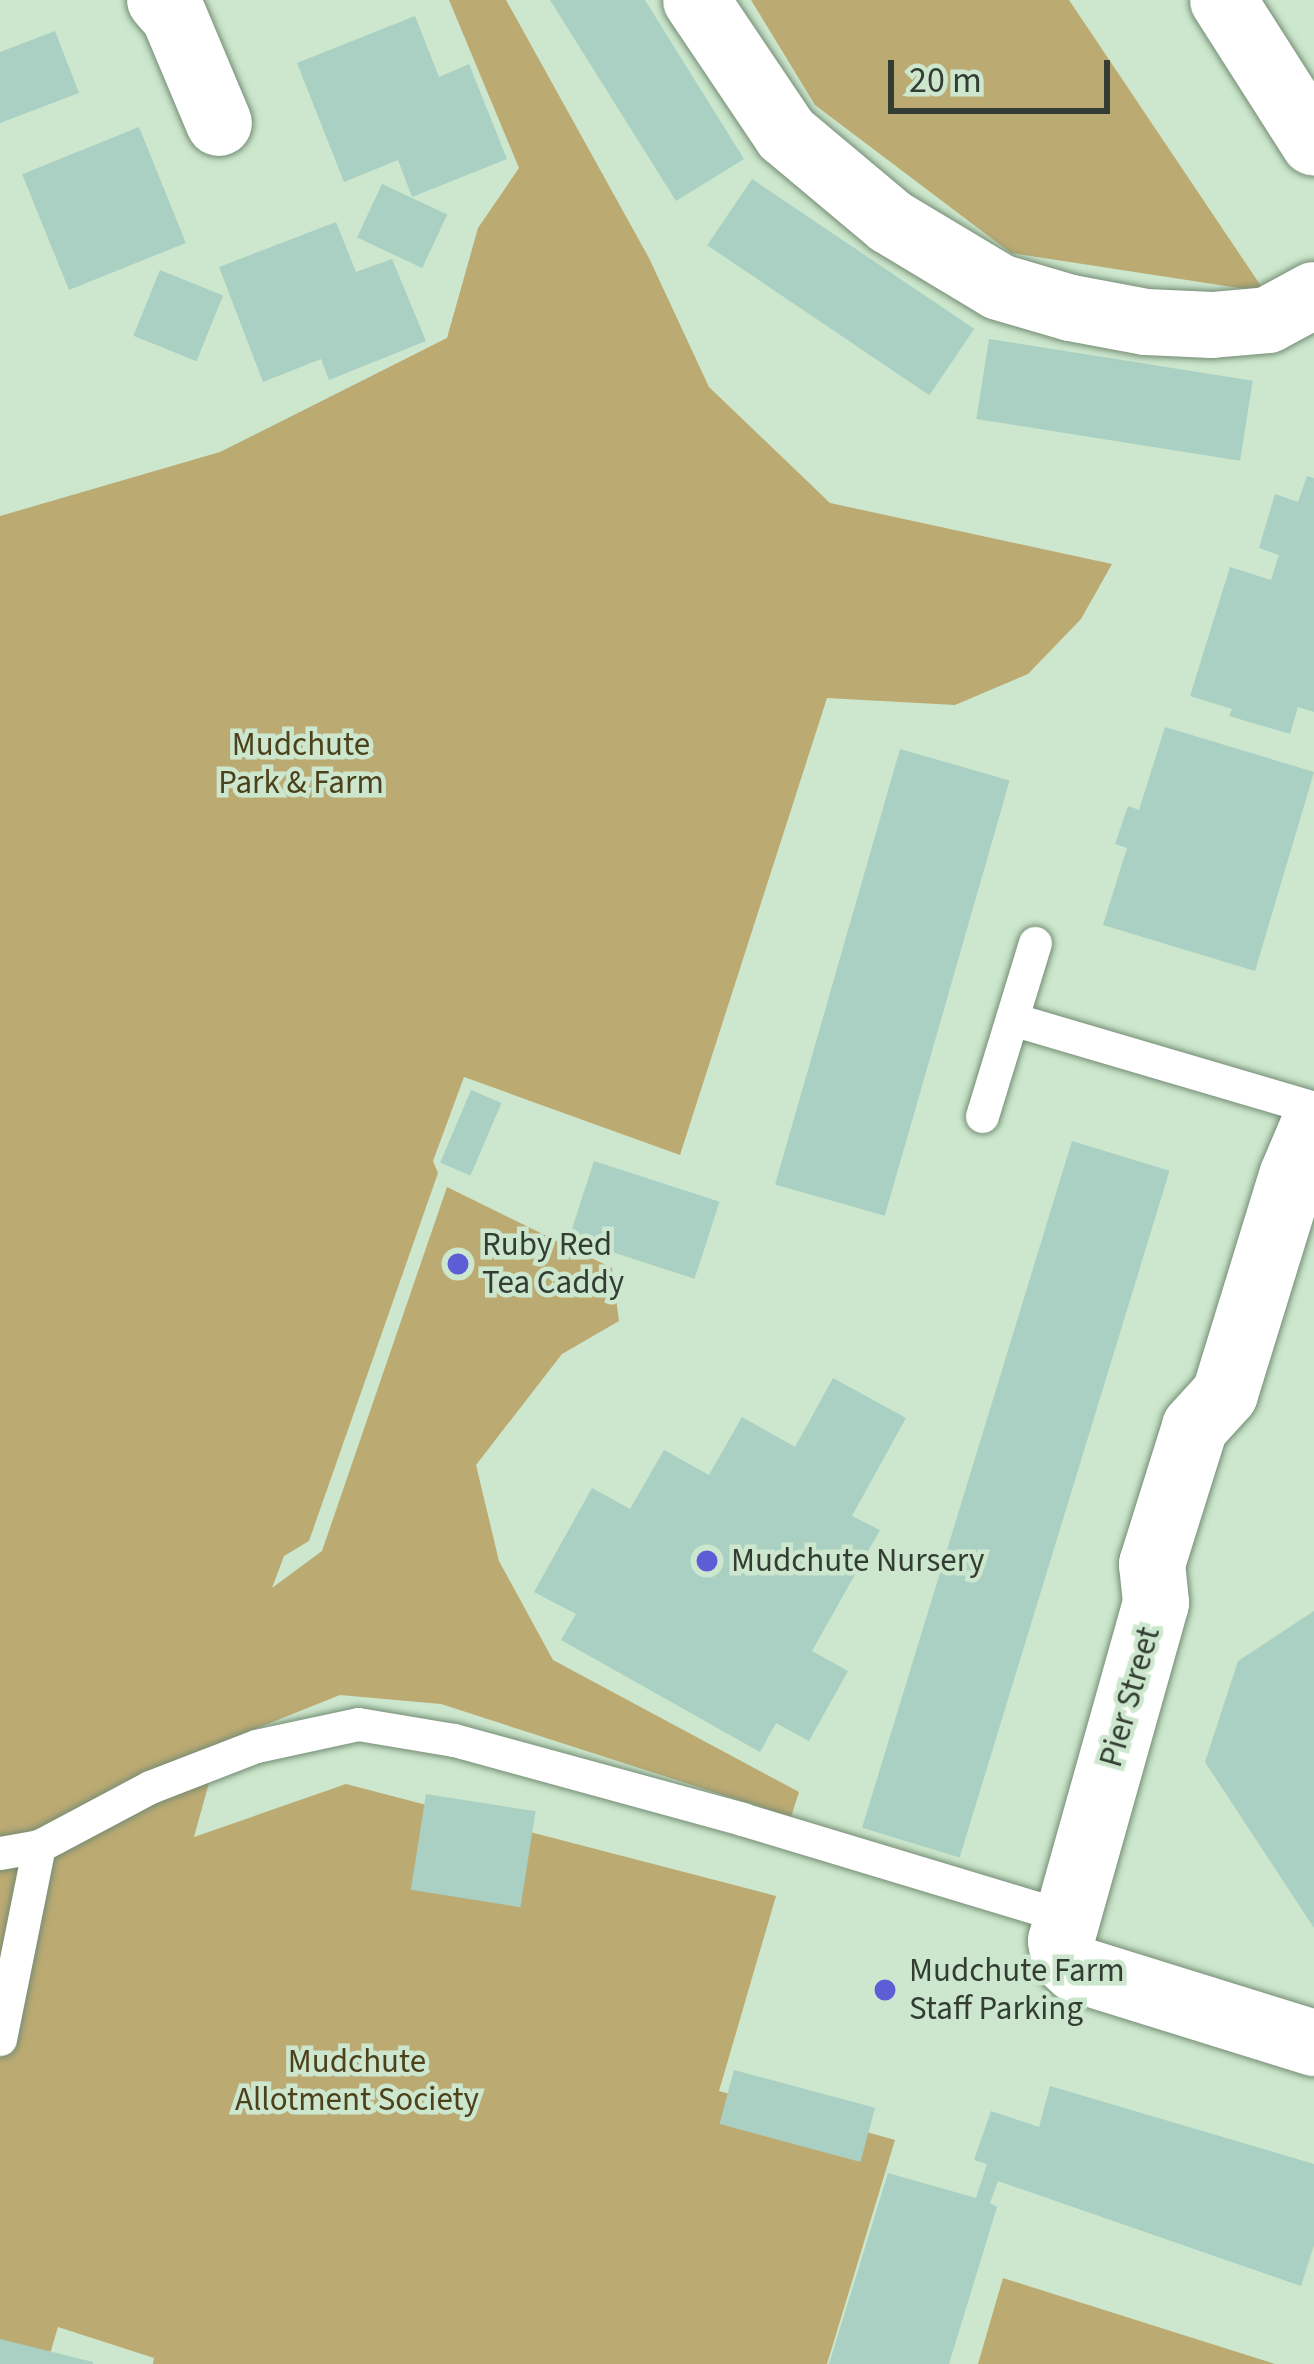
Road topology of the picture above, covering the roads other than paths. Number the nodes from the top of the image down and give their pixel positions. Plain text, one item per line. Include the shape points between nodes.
1 (696, 0) edge
2 (1223, 0) edge
3 (183, 5) edge
4 (219, 123) dead end
5 (1314, 143) edge
6 (1314, 296) edge
7 (1036, 943) dead end
8 (1012, 1019) junction
9 (1314, 1108) edge
10 (982, 1116) dead end
11 (1314, 1124) edge
12 (39, 1846) junction
13 (0, 1852) edge
14 (1067, 1917) junction
15 (0, 2039) edge
16 (1314, 2043) edge

1 - 6 street via 786,134 891,222 999,287 1108,315 1212,326 1268,320
2 - 5 street
3 - 4 street
7 - 8 lane
8 - 9 lane
8 - 10 lane
11 - 14 street, Pier Street via 1225,1394 1195,1427 1152,1564 1156,1603
12 - 13 lane
12 - 14 lane via 150,1786 256,1746 358,1724 454,1740
12 - 15 lane
14 - 16 street, Pier Street via 1061,1941 1076,1969

